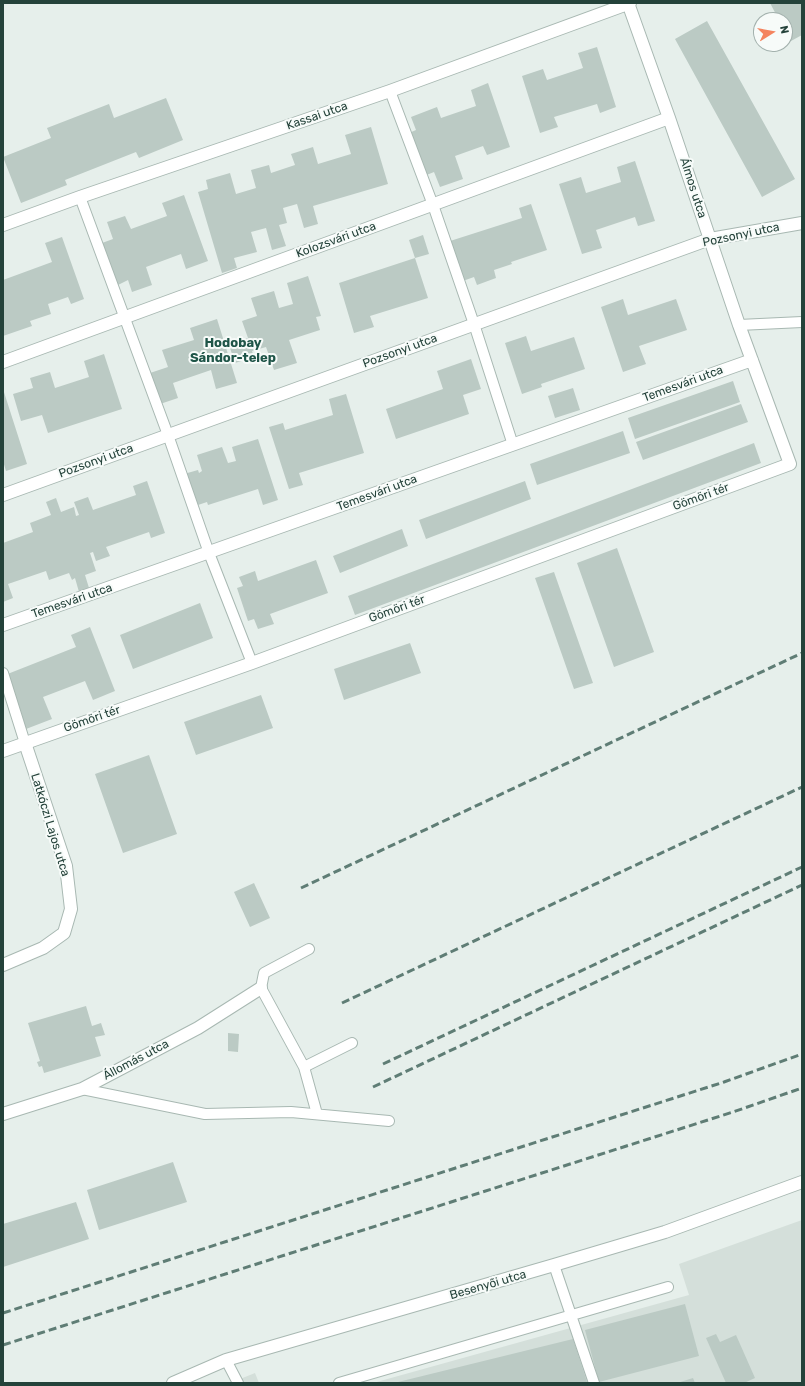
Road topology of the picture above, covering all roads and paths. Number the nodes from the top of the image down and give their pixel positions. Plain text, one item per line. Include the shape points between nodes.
1 (629, 3) edge
2 (390, 91) junction
3 (670, 118) junction
4 (80, 197) junction
5 (432, 205) junction
6 (802, 222) edge
7 (3, 225) edge
8 (710, 239) junction
9 (124, 318) junction
10 (802, 322) edge
11 (474, 324) junction
12 (739, 326) junction
13 (752, 360) junction
14 (3, 362) edge
15 (168, 435) junction
16 (513, 445) junction
17 (790, 464) joint
18 (3, 495) edge
19 (209, 553) junction
20 (3, 626) edge
21 (252, 663) junction
22 (3, 673) edge
23 (25, 743) junction
24 (3, 751) edge
25 (309, 949) dead end
26 (3, 965) edge
27 (261, 988) junction
28 (352, 1043) dead end
29 (304, 1067) junction
30 (82, 1089) junction
31 (3, 1114) edge
32 (317, 1114) junction
33 (389, 1120) dead end
34 (802, 1182) edge
35 (554, 1265) junction
36 (668, 1288) dead end
37 (571, 1315) junction
38 (226, 1360) junction
39 (173, 1383) edge
40 (238, 1383) edge
41 (339, 1383) edge
42 (594, 1383) edge

1 - 2 street, Kassai utca
1 - 3 street, Álmos utca
2 - 4 street, Kassai utca
2 - 5 lane
3 - 5 street, Kolozsvári utca
3 - 8 street, Álmos utca
4 - 7 street, Kassai utca
4 - 9 lane
5 - 9 street, Kolozsvári utca
5 - 11 lane
6 - 8 street, Pozsonyi utca
8 - 11 street, Pozsonyi utca
8 - 12 street, Álmos utca
9 - 14 street, Kolozsvári utca
9 - 15 lane
10 - 12 lane
11 - 15 street, Pozsonyi utca
11 - 16 lane
12 - 13 street, Álmos utca
13 - 16 street, Temesvári utca
13 - 17 street, Álmos utca
15 - 18 street, Pozsonyi utca
15 - 19 lane
16 - 19 street, Temesvári utca
17 - 21 street, Gömöri tér
19 - 20 street, Temesvári utca
19 - 21 lane
21 - 23 street, Gömöri tér
22 - 23 lane
23 - 24 street, Gömöri tér
23 - 26 street, Latkóczi Lajos utca via 66,866 71,909 64,933 43,948
25 - 27 lane via 264,973
27 - 29 lane
27 - 30 street, Állomás utca via 198,1028
28 - 29 lane
29 - 32 lane
30 - 31 street, Állomás utca
30 - 32 lane via 205,1114
32 - 33 lane
34 - 35 street, Besenyői utca via 666,1232
35 - 37 lane
35 - 38 street, Besenyői utca
36 - 37 lane
37 - 41 lane
37 - 42 lane
38 - 39 street, Besenyői utca
38 - 40 lane

